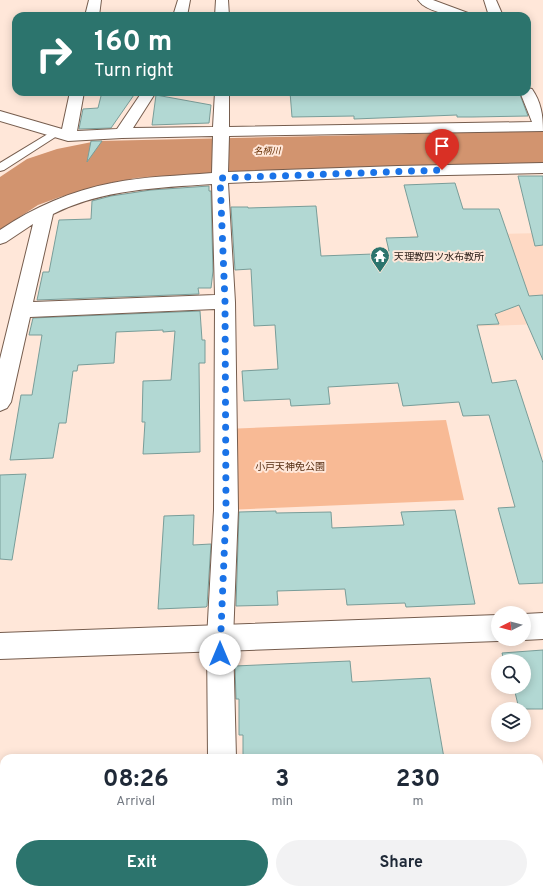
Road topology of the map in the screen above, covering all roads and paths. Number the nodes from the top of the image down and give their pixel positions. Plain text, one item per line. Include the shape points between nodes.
1 (95, 0) edge
2 (184, 0) edge
3 (222, 0) edge
4 (424, 0) edge
5 (490, 0) edge
6 (93, 12) edge
7 (181, 12) edge
8 (222, 12) edge
9 (453, 12) edge
10 (494, 12) edge
11 (76, 96) edge
12 (146, 96) edge
13 (222, 96) edge
14 (529, 96) edge
15 (0, 116) edge
16 (542, 126) edge
17 (222, 132) junction
18 (62, 134) junction
19 (122, 134) junction
20 (0, 168) edge
21 (543, 168) edge
22 (220, 178) junction
23 (45, 210) junction
24 (0, 238) edge
25 (0, 253) edge
26 (225, 302) junction
27 (22, 310) junction
28 (0, 402) edge
29 (543, 626) edge
30 (531, 627) edge
31 (491, 628) edge
32 (220, 639) junction
33 (0, 646) edge
34 (222, 754) edge

1 - 6 street
2 - 7 street
3 - 8 street
4 - 9 street
5 - 10 street
11 - 18 street
12 - 19 street
13 - 17 street
14 - 16 street
15 - 18 street
16 - 17 street
17 - 19 street
17 - 22 street
18 - 19 street
18 - 20 lane
21 - 22 street
22 - 23 street via 111,188
22 - 26 street
23 - 24 street
23 - 25 street
23 - 27 street
26 - 27 street
26 - 32 street via 226,510
27 - 28 street
29 - 30 street
31 - 32 street
32 - 33 street
32 - 34 street

